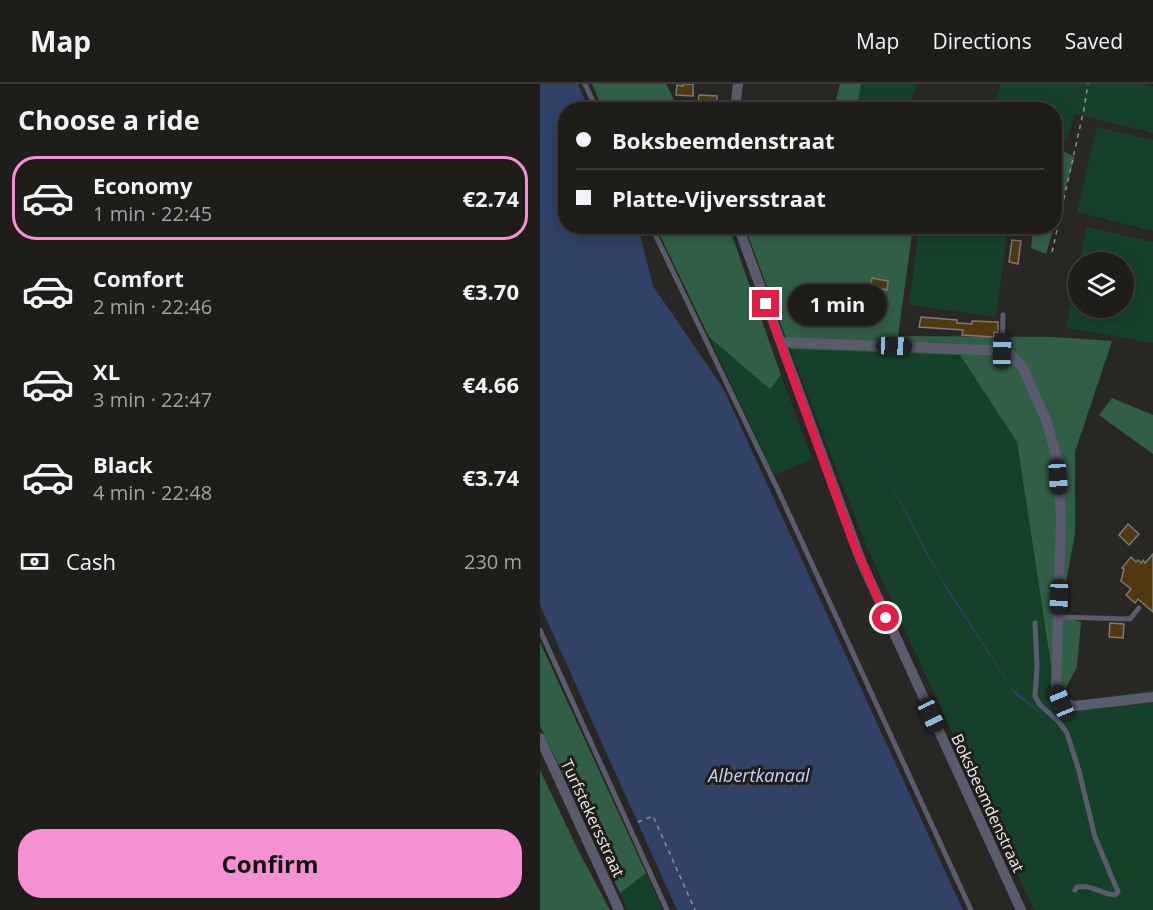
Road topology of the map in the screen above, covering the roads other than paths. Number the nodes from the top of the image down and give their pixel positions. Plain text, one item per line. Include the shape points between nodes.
1 (585, 84) edge
2 (738, 84) edge
3 (593, 102) edge
4 (736, 102) edge
5 (655, 234) edge
6 (741, 234) edge
7 (1003, 315) dead end
8 (781, 342) junction
9 (1002, 351) junction
10 (1139, 608) dead end
11 (1059, 617) junction
12 (1035, 623) dead end
13 (540, 630) edge
14 (1153, 697) edge
15 (540, 738) edge
16 (1075, 890) dead end
17 (619, 910) edge
18 (667, 910) edge
19 (971, 910) edge
20 (1021, 910) edge

1 - 3 lane
2 - 4 street
5 - 19 lane via 778,490
6 - 8 street, Boksbeemdenstraat
7 - 9 lane
8 - 9 street
8 - 20 street, Boksbeemdenstraat via 861,561
9 - 11 street via 1017,361 1028,377 1057,458 1061,517
10 - 11 lane via 1130,619
11 - 14 street via 1056,689 1061,702 1075,706
12 - 16 lane via 1035,696 1067,733 1095,837 1118,892 1101,893 1089,886
13 - 18 lane
15 - 17 street, Turfstekersstraat

